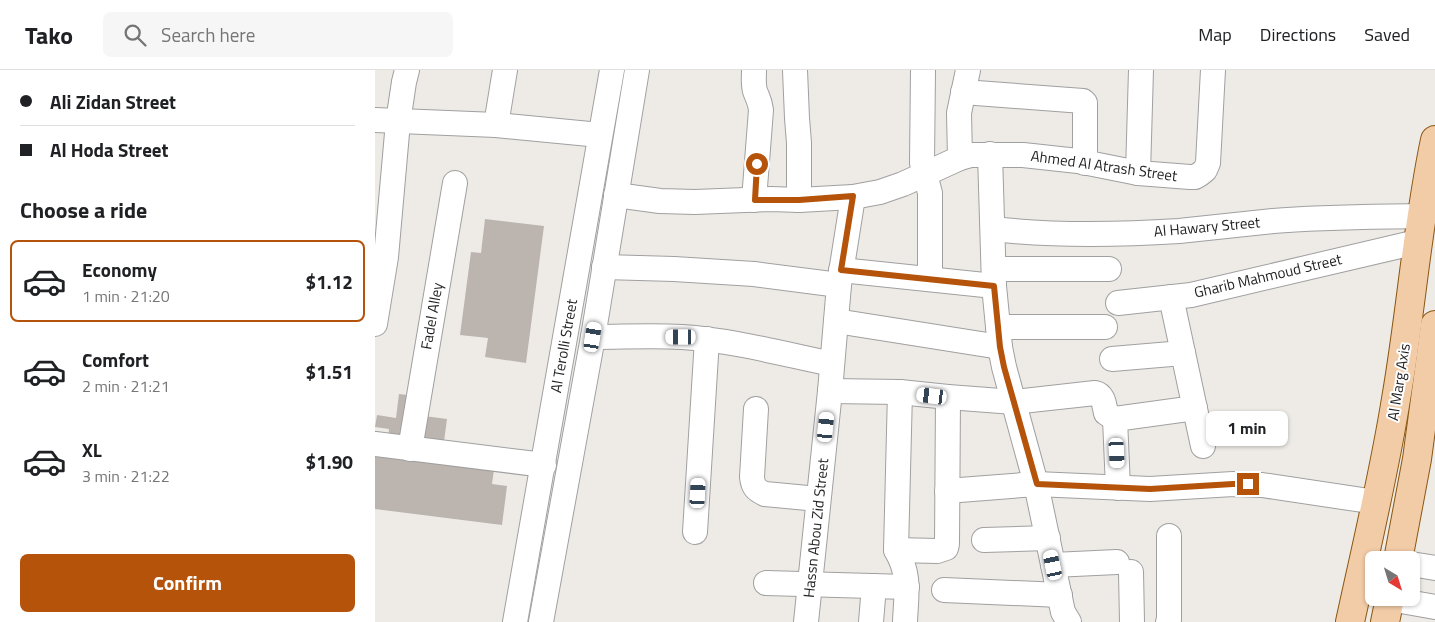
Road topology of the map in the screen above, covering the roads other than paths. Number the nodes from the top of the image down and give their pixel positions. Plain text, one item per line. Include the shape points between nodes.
1 (407, 70) edge
2 (505, 70) edge
3 (612, 70) edge
4 (637, 70) edge
5 (754, 70) edge
6 (795, 70) edge
7 (923, 70) edge
8 (1141, 70) edge
9 (1213, 70) edge
10 (966, 81) edge
11 (386, 121) edge
12 (496, 125) junction
13 (600, 134) junction
14 (1435, 140) edge
15 (990, 154) junction
16 (960, 158) junction
17 (1085, 163) junction
18 (1138, 173) junction
19 (924, 174) junction
20 (455, 182) dead end
21 (616, 195) junction
22 (853, 196) junction
23 (755, 200) junction
24 (799, 200) junction
25 (993, 229) junction
26 (1419, 229) junction
27 (380, 256) edge
28 (604, 267) junction
29 (1109, 269) dead end
30 (840, 277) junction
31 (994, 278) junction
32 (929, 279) junction
33 (1171, 297) junction
34 (1118, 303) dead end
35 (836, 321) junction
36 (375, 324) edge
37 (1435, 325) edge
38 (1105, 327) dead end
39 (593, 337) junction
40 (999, 337) junction
41 (707, 340) junction
42 (1405, 348) junction
43 (1183, 353) junction
44 (1431, 353) junction
45 (1112, 359) dead end
46 (832, 364) junction
47 (830, 391) junction
48 (900, 392) junction
49 (948, 397) junction
50 (1014, 402) junction
51 (1195, 408) junction
52 (1430, 408) edge
53 (756, 409) dead end
54 (1115, 419) junction
55 (375, 444) edge
56 (1203, 446) dead end
57 (409, 449) junction
58 (544, 466) junction
59 (1037, 484) junction
60 (1118, 488) junction
61 (947, 491) junction
62 (819, 499) junction
63 (1376, 502) junction
64 (695, 532) dead end
65 (1169, 536) dead end
66 (1048, 538) junction
67 (984, 540) dead end
68 (896, 550) junction
69 (1400, 551) edge
70 (1053, 565) junction
71 (1420, 566) edge
72 (1435, 568) edge
73 (766, 584) dead end
74 (809, 585) junction
75 (873, 586) junction
76 (907, 587) junction
77 (944, 590) dead end
78 (1060, 595) junction
79 (1388, 606) edge
80 (1429, 611) edge
81 (515, 622) edge
82 (541, 622) edge
83 (806, 622) edge
84 (871, 622) edge
85 (905, 622) edge
86 (1069, 622) edge
87 (1131, 622) edge
88 (1168, 622) edge
89 (1350, 622) edge

1 - 11 street
2 - 12 street
3 - 13 street, Al Terolli Street
4 - 21 street, Al Terolli Street
5 - 23 street via 753,84 761,110
6 - 24 street
7 - 19 street via 921,163
8 - 18 street
9 - 18 street, Ahmed Al Atrash Street via 1205,170 1195,176
10 - 16 street via 959,113
10 - 17 street via 1083,101
11 - 12 street
11 - 27 street
12 - 13 street
13 - 58 street, Al Terolli Street
14 - 26 main road, Al Marg Axis
15 - 16 street, Ahmed Al Atrash Street
15 - 17 street, Ahmed Al Atrash Street
15 - 25 street
16 - 19 street, Ahmed Al Atrash Street
17 - 18 street, Ahmed Al Atrash Street
19 - 22 street, Ahmed Al Atrash Street via 880,192
19 - 32 street via 930,193
20 - 57 street, Fadel Alley
21 - 23 street, Ahmed Al Atrash Street via 660,201
21 - 28 street, Al Terolli Street
22 - 24 street, Ahmed Al Atrash Street
22 - 30 street, Hassn Abou Zid Street
23 - 24 street, Ahmed Al Atrash Street
25 - 26 street, Al Hawary Street via 1103,234 1323,218
25 - 31 street
26 - 33 street, Gharib Mahmoud Street via 1191,295
26 - 42 main road, Al Marg Axis
27 - 36 street
28 - 30 street
28 - 39 street, Al Terolli Street
29 - 31 street
30 - 32 street
30 - 35 street, Hassn Abou Zid Street
31 - 32 street
31 - 40 street
33 - 34 street, Gharib Mahmoud Street
33 - 43 street
35 - 40 street
35 - 46 street, Hassn Abou Zid Street
37 - 44 main road, Al Marg Axis
38 - 40 street
39 - 41 street
39 - 82 street, Al Terolli Street
40 - 50 street
41 - 46 street
41 - 64 street
42 - 44 main road
42 - 63 main road, Al Marg Axis
43 - 45 street
43 - 51 street
44 - 52 main road, Al Marg Axis
46 - 47 street, Hassn Abou Zid Street
47 - 48 street
47 - 62 street, Hassn Abou Zid Street
48 - 49 street
48 - 68 street
49 - 50 street
49 - 61 street
50 - 54 street via 1097,393 1102,396 1105,413
50 - 59 street
51 - 54 street
51 - 56 street
52 - 69 main road, Al Marg Axis
53 - 62 street via 752,477 757,491
54 - 60 street
55 - 57 street
57 - 58 street
58 - 81 street, Al Terolli Street
59 - 60 street
59 - 61 street
59 - 66 street
60 - 63 street via 1262,485
61 - 68 street via 946,548 937,551
62 - 74 street, Hassn Abou Zid Street
63 - 89 main road, Al Marg Axis
65 - 88 street
66 - 67 street
66 - 70 street
68 - 76 street via 903,562
70 - 78 street
70 - 87 street via 1124,567
71 - 72 street
73 - 74 street
74 - 75 street
74 - 83 street, Hassn Abou Zid Street
75 - 76 street
75 - 84 street
76 - 85 street
77 - 78 street
78 - 86 street via 1063,612
79 - 80 street

